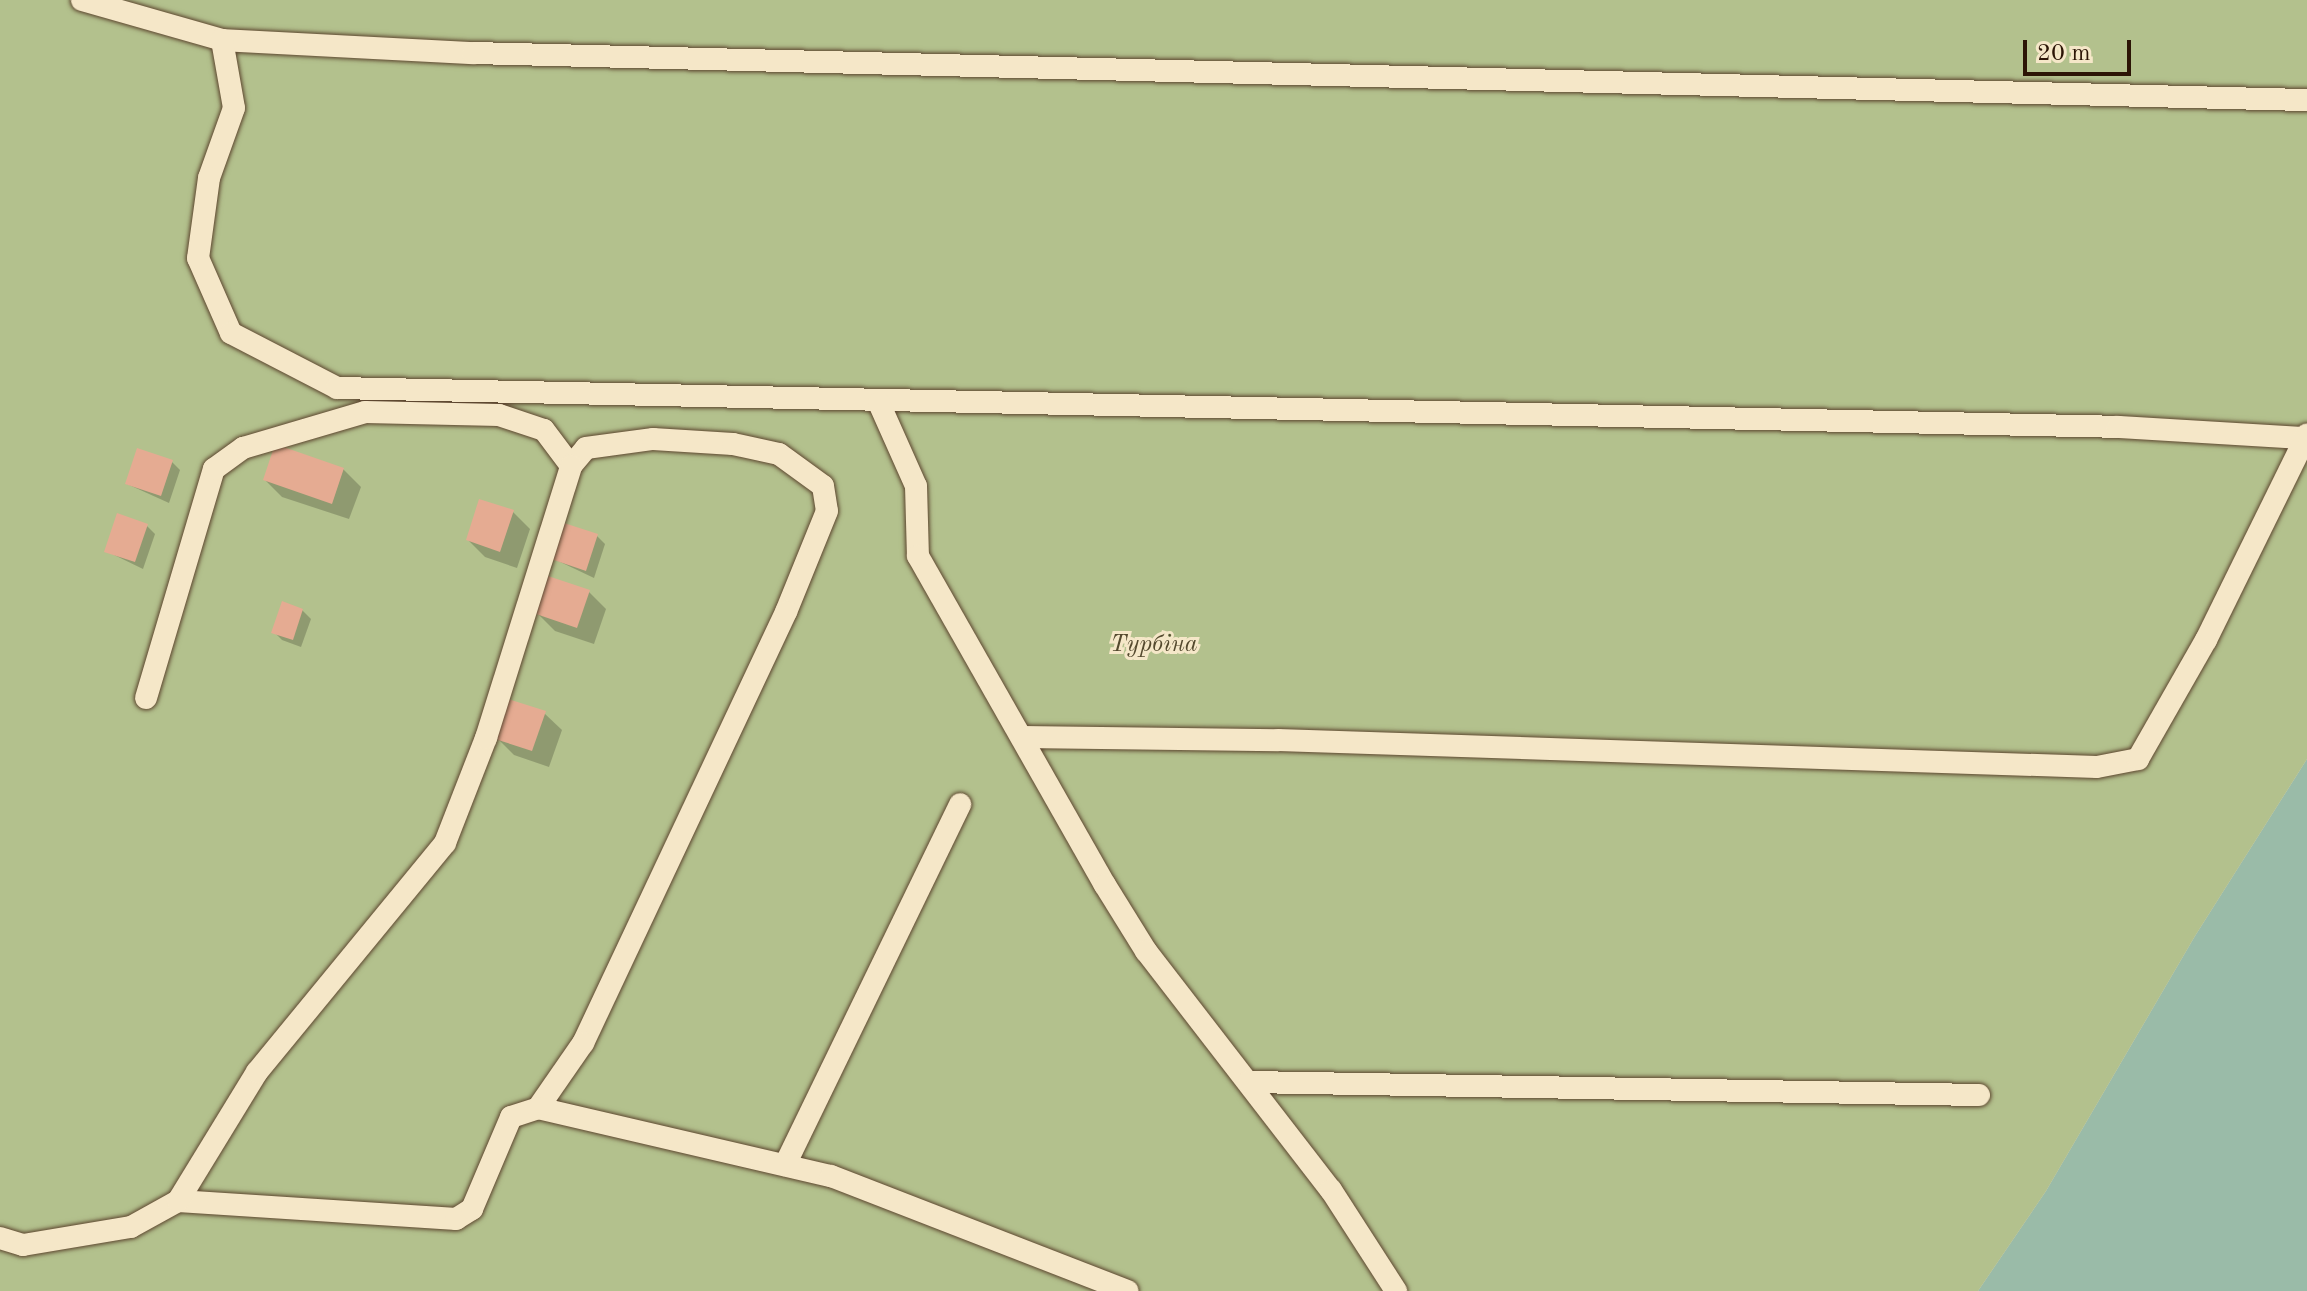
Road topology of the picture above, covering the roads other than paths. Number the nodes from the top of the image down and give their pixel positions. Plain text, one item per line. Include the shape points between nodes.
1 (82, 0) edge
2 (222, 40) junction
3 (2307, 100) edge
4 (879, 403) junction
5 (2305, 437) edge
6 (571, 466) junction
7 (146, 698) dead end
8 (1022, 737) junction
9 (960, 804) dead end
10 (1249, 1082) junction
11 (1979, 1095) dead end
12 (538, 1108) junction
13 (785, 1165) junction
14 (178, 1201) junction
15 (0, 1238) edge
16 (1127, 1291) edge
17 (1396, 1291) edge

1 - 2 lane
2 - 3 lane via 473,53
2 - 4 lane via 234,108 209,178 198,258 231,333 337,388
4 - 5 lane via 2102,426
4 - 8 lane via 916,486 918,556
5 - 8 lane via 2206,640 2138,759 2097,767 1278,740
6 - 7 lane via 544,430 499,415 365,412 243,448 214,469
6 - 12 lane via 586,448 653,439 733,444 779,454 823,486 827,511 780,626 583,1043
6 - 14 lane via 486,738 445,843 257,1072
8 - 10 lane via 1146,951
9 - 13 lane
10 - 11 lane
10 - 17 lane via 1331,1190
12 - 13 lane
12 - 14 lane via 511,1117 472,1209 456,1219
13 - 16 lane via 970,1226
14 - 15 lane via 131,1227 23,1245

